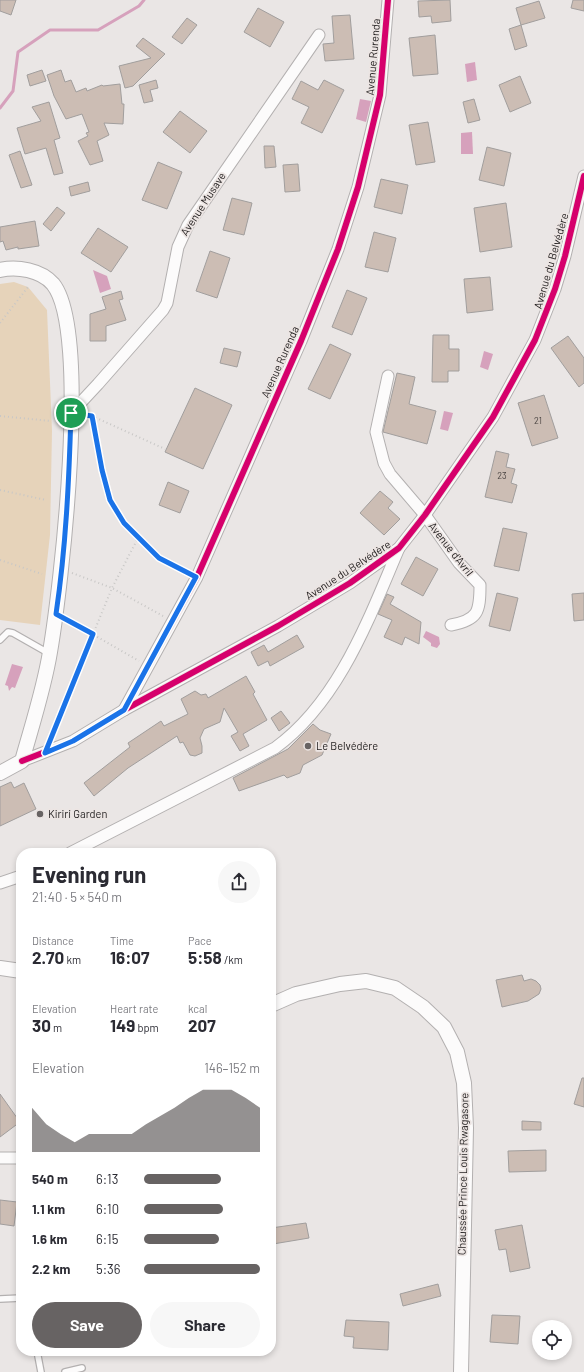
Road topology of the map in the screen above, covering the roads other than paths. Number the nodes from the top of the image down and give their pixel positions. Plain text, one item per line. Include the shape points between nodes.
1 (388, 0) edge
2 (319, 35) dead end
3 (584, 176) edge
4 (0, 270) edge
5 (388, 376) dead end
6 (71, 413) junction
7 (425, 515) junction
8 (399, 548) junction
9 (451, 625) dead end
10 (0, 640) edge
11 (50, 654) junction
12 (124, 710) junction
13 (22, 761) junction
14 (0, 773) edge
15 (80, 848) edge
16 (16, 878) edge
17 (0, 883) edge
18 (0, 968) edge
19 (16, 970) edge
20 (276, 1003) edge
21 (0, 1158) edge
22 (16, 1158) edge
23 (16, 1298) edge
24 (0, 1300) edge
25 (38, 1356) edge
26 (82, 1368) dead end
27 (41, 1372) edge
28 (65, 1372) edge
29 (460, 1372) edge

1 - 12 street, Avenue Rurenda via 380,95 358,187 338,249 301,341 196,577
2 - 6 street, Avenue Musave via 188,225 178,247 163,310
3 - 7 street, Avenue du Belvédère via 559,276 535,340 493,417
4 - 6 street via 12,267 36,273 52,284 64,306 69,335
5 - 7 street, Avenue d'Avril via 376,432 380,451 390,474
6 - 11 street via 69,485 62,570
7 - 8 street, Avenue du Belvédère
7 - 9 street, Avenue d'Avril via 459,563 480,585 479,604 474,616 467,622
8 - 12 street, Avenue du Belvédère via 350,583 278,626
8 - 15 street via 352,653 320,704 293,736 275,748
10 - 11 lane via 8,632 13,633
11 - 13 street
12 - 13 street, Avenue du Belvédère via 73,741
13 - 14 street
16 - 17 street
18 - 19 street
20 - 29 street, Chaussée Prince Louis Rwagasore via 296,994 340,984 366,981 395,988 423,1007 444,1027 457,1052 464,1083 466,1128
21 - 22 street
23 - 24 lane
25 - 27 lane
26 - 28 lane

